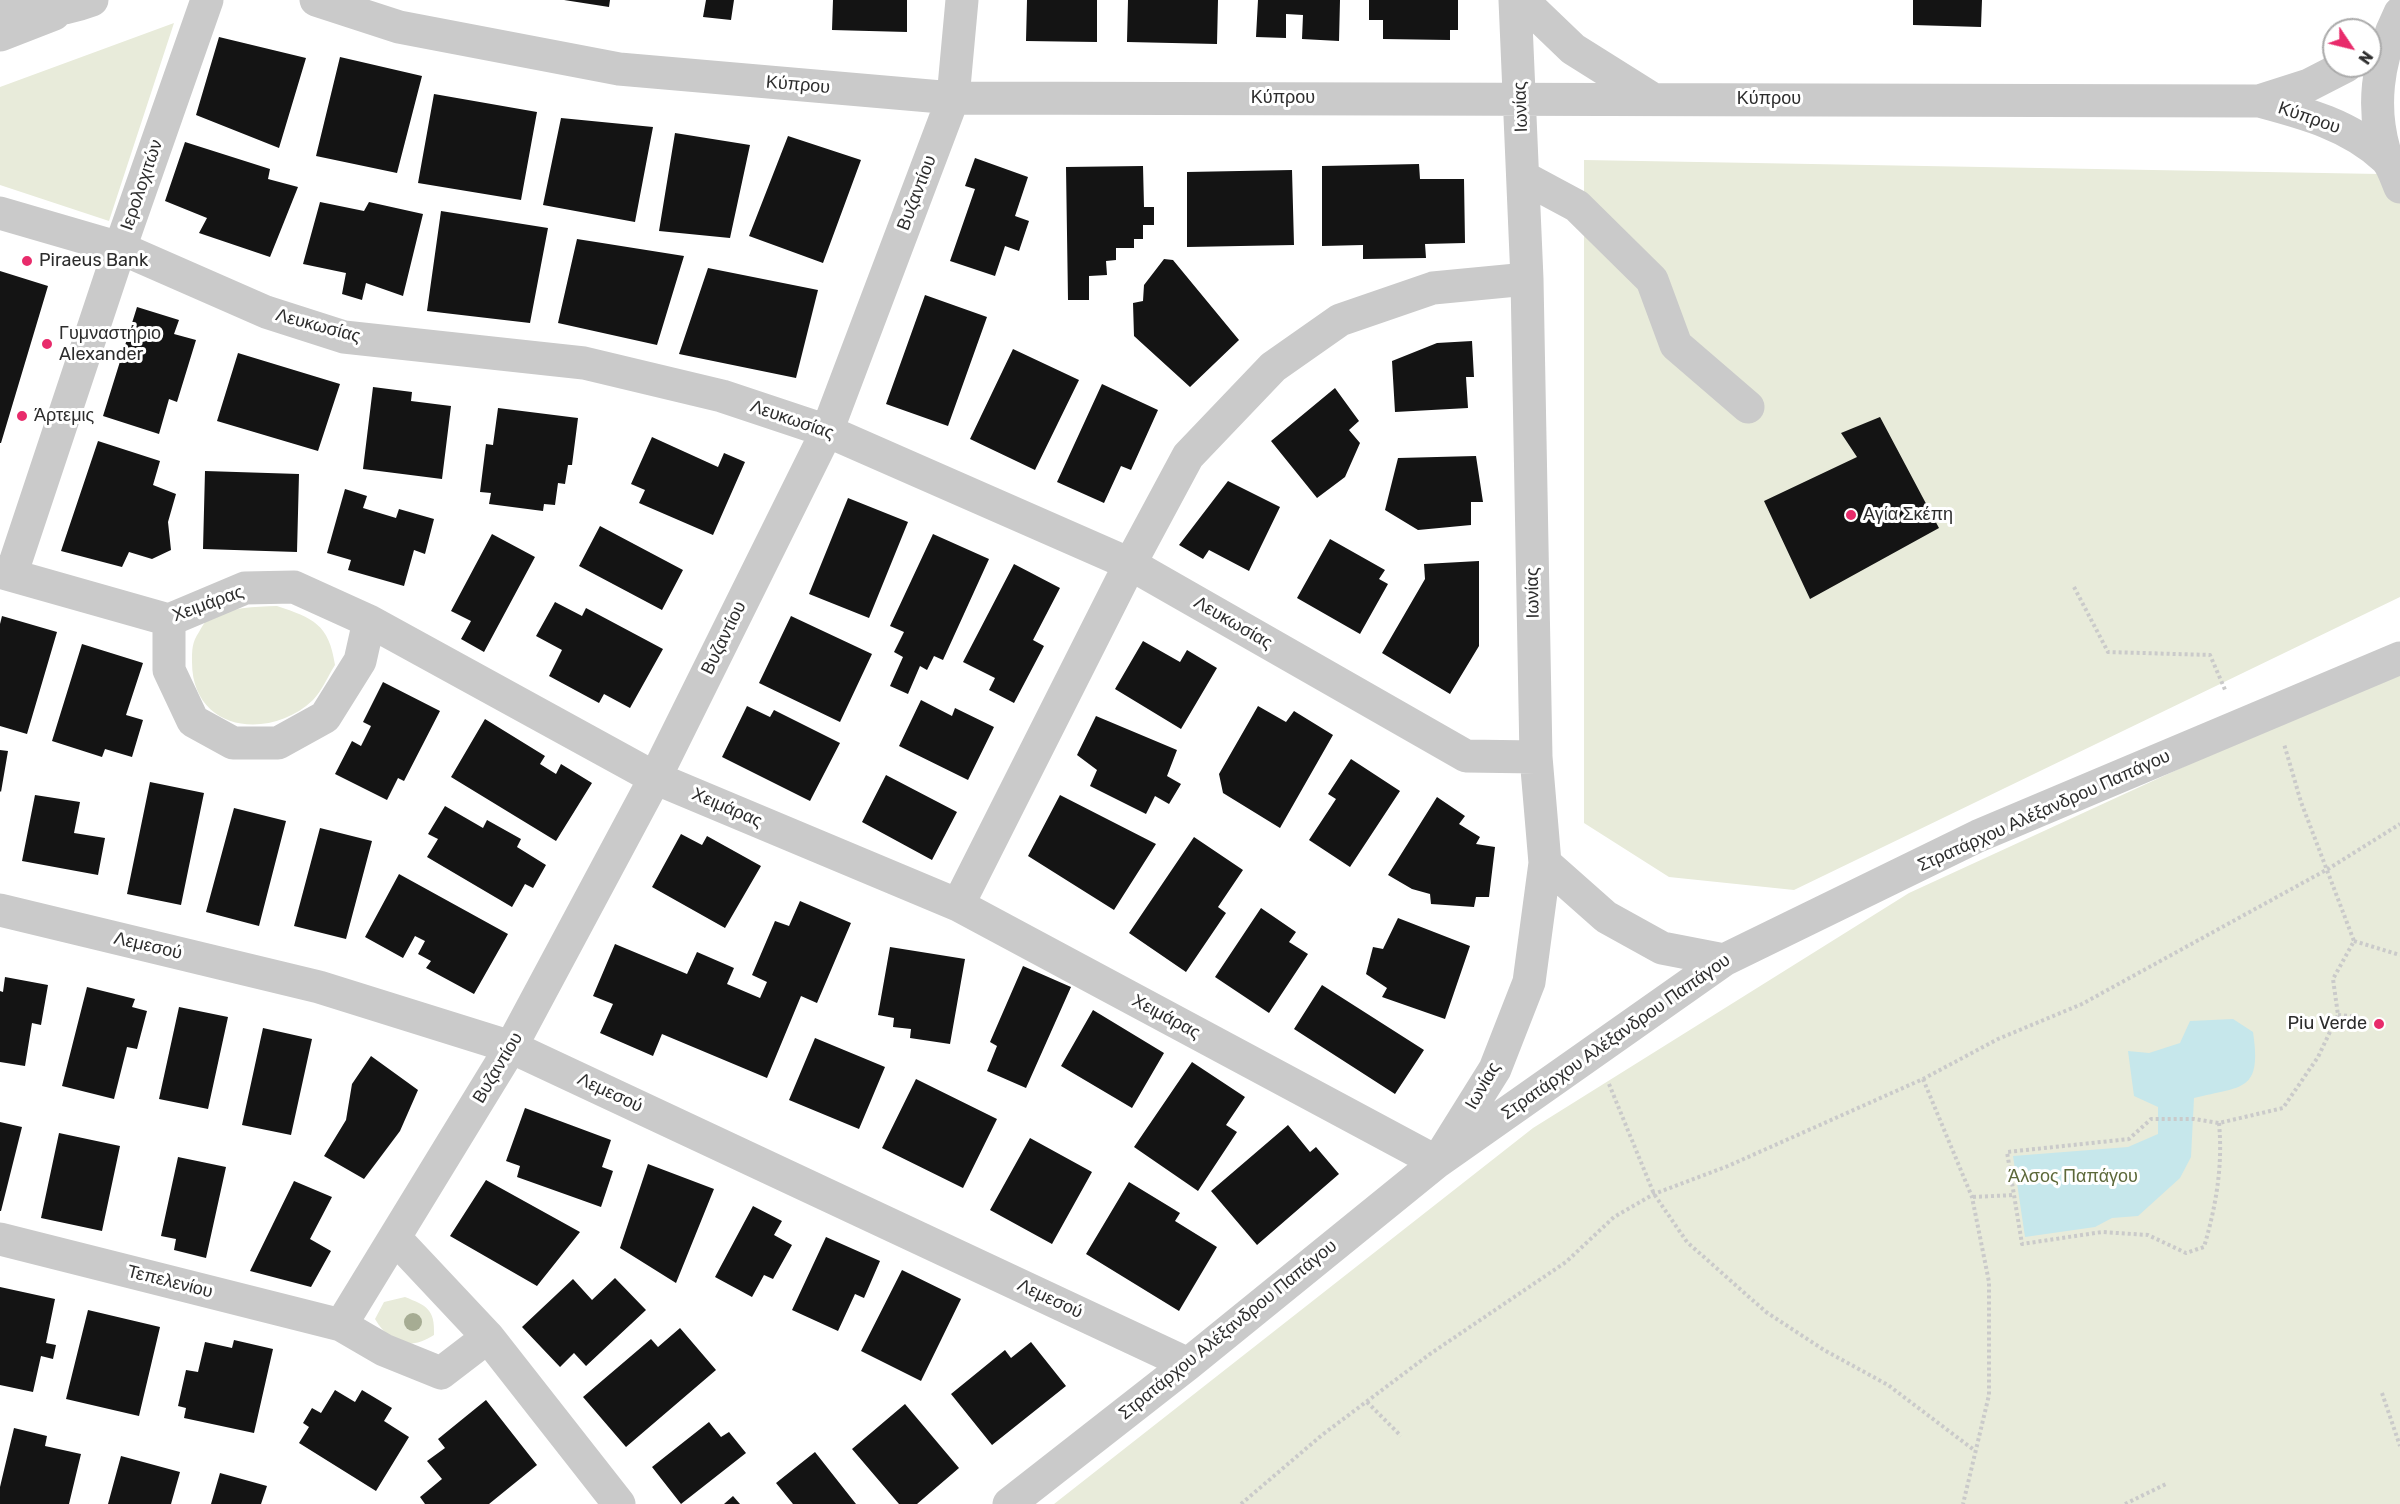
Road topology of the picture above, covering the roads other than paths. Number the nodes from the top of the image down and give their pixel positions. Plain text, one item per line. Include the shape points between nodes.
1 (0, 0) edge
2 (207, 0) edge
3 (316, 0) edge
4 (962, 0) edge
5 (1515, 0) edge
6 (1522, 0) edge
7 (79, 5) edge
8 (2387, 32) edge
9 (0, 35) edge
10 (2323, 78) edge
11 (953, 98) junction
12 (1521, 98) junction
13 (1651, 98) junction
14 (2259, 101) junction
15 (2394, 173) edge
16 (1523, 177) junction
17 (0, 213) edge
18 (120, 248) junction
19 (1527, 279) junction
20 (1748, 407) dead end
21 (827, 431) junction
22 (1130, 564) junction
23 (5, 574) edge
24 (169, 620) junction
25 (369, 621) junction
26 (2400, 658) edge
27 (1536, 757) junction
28 (655, 778) junction
29 (1545, 863) junction
30 (958, 906) junction
31 (0, 910) edge
32 (1724, 960) junction
33 (511, 1047) junction
34 (1437, 1162) junction
35 (0, 1239) edge
36 (395, 1239) junction
37 (341, 1325) junction
38 (488, 1337) junction
39 (1188, 1364) junction
40 (620, 1504) edge
41 (1009, 1504) edge

1 - 7 street via 27,10
2 - 18 street, Ιερολοχιτών
3 - 11 street, Κύπρου via 399,27 620,69
4 - 11 street, Βυζαντίου
5 - 12 street, Ιωνίας
6 - 13 street via 1573,49
7 - 9 street
8 - 15 street, Κύπρου via 2377,107 2380,140
10 - 14 street, Κύπρου
11 - 12 street, Κύπρου
11 - 21 street, Βυζαντίου
12 - 13 street, Κύπρου
12 - 16 street, Ιωνίας
13 - 14 street, Κύπρου
14 - 15 street, Κύπρου via 2317,117 2349,132
16 - 19 street, Ιωνίας
16 - 20 street via 1576,206 1652,280 1676,345
17 - 18 street, Λευκωσίας
18 - 21 street, Λευκωσίας via 266,312 344,337 584,363 722,396
18 - 23 street, Ιερολοχιτών
19 - 22 street via 1433,288 1340,320 1273,367 1188,456
19 - 27 street, Ιωνίας
21 - 22 street, Λευκωσίας
21 - 28 street, Βυζαντίου
22 - 27 street, Λευκωσίας via 1466,756
22 - 30 street
23 - 24 street, Χειμάρας
24 - 25 street, Χειμάρας via 245,588 294,588
24 - 25 street via 169,670 193,721 233,743 278,743 325,717 360,661
25 - 28 street, Χειμάρας
26 - 32 street, Στρατάρχου Αλέξανδρου Παπάγου via 1978,836
27 - 29 street, Ιωνίας
28 - 30 street, Χειμάρας
28 - 33 street, Βυζαντίου
29 - 32 street via 1606,917 1662,948
29 - 34 street, Ιωνίας via 1529,982 1495,1070
30 - 34 street, Χειμάρας
31 - 33 street, Λεμεσού via 319,987
32 - 34 street, Στρατάρχου Αλέξανδρου Παπάγου
33 - 36 street, Βυζαντίου
33 - 39 street, Λεμεσού
34 - 39 street, Στρατάρχου Αλέξανδρου Παπάγου
35 - 37 street, Τεπελενίου
36 - 37 street, Βυζαντίου
36 - 38 street
37 - 38 street via 384,1350 441,1373
38 - 40 street
39 - 41 street, Στρατάρχου Αλέξανδρου Παπάγου

